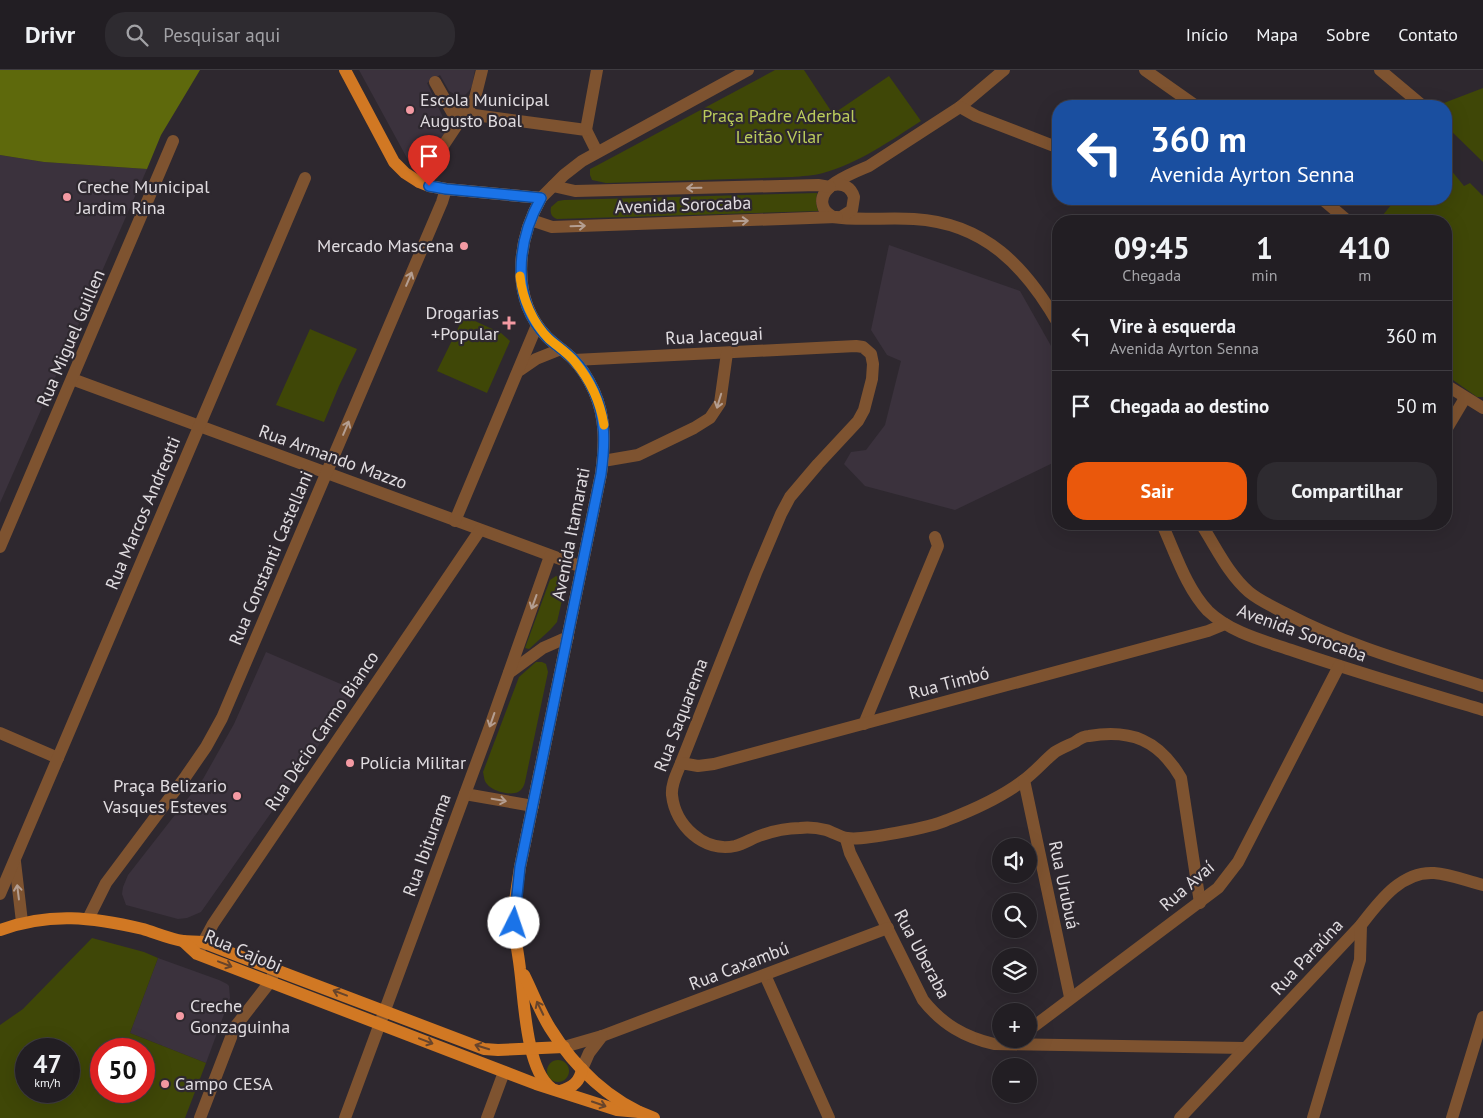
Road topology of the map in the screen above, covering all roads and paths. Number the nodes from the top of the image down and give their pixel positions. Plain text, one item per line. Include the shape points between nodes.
1 (345, 70) edge
2 (482, 70) edge
3 (597, 70) edge
4 (748, 70) edge
5 (1004, 70) edge
6 (1145, 70) edge
7 (1380, 70) edge
8 (435, 82) dead end
9 (1188, 100) edge
10 (1416, 100) edge
11 (960, 107) junction
12 (465, 113) junction
13 (586, 130) junction
14 (173, 141) dead end
15 (1052, 145) edge
16 (597, 152) junction
17 (869, 166) junction
18 (304, 178) dead end
19 (419, 182) junction
20 (553, 186) junction
21 (831, 186) junction
22 (446, 189) junction
23 (854, 196) junction
24 (541, 198) junction
25 (1329, 205) edge
26 (1341, 215) edge
27 (840, 217) junction
28 (887, 218) junction
29 (531, 220) junction
30 (1044, 301) junction
31 (1052, 306) edge
32 (1052, 314) edge
33 (537, 325) junction
34 (856, 346) joint
35 (561, 349) junction
36 (727, 353) junction
37 (574, 360) junction
38 (518, 372) junction
39 (72, 379) junction
40 (1452, 389) edge
41 (1465, 398) junction
42 (1483, 408) edge
43 (1452, 420) edge
44 (200, 426) junction
45 (603, 461) junction
46 (326, 473) junction
47 (455, 521) junction
48 (480, 530) junction
49 (1165, 530) edge
50 (1205, 530) edge
51 (935, 537) dead end
52 (0, 547) edge
53 (550, 556) junction
54 (582, 567) junction
55 (1225, 624) junction
56 (568, 637) junction
57 (1339, 666) junction
58 (508, 674) junction
59 (1483, 686) edge
60 (1483, 710) edge
61 (864, 724) junction
62 (0, 733) edge
63 (58, 758) junction
64 (681, 763) junction
65 (1024, 780) junction
66 (465, 794) junction
67 (534, 806) junction
68 (846, 838) junction
69 (15, 862) junction
70 (1483, 885) edge
71 (0, 894) edge
72 (1200, 903) junction
73 (88, 918) junction
74 (22, 922) junction
75 (1361, 926) junction
76 (888, 928) junction
77 (0, 930) edge
78 (183, 941) junction
79 (202, 942) junction
80 (197, 954) junction
81 (520, 966) junction
82 (275, 968) junction
83 (765, 975) junction
84 (270, 982) junction
85 (1070, 997) junction
86 (385, 1010) junction
87 (1483, 1017) edge
88 (380, 1024) junction
89 (1037, 1024) edge
90 (602, 1036) junction
91 (1037, 1043) edge
92 (992, 1044) edge
93 (564, 1047) junction
94 (1245, 1048) junction
95 (531, 1049) junction
96 (514, 1050) junction
97 (537, 1066) junction
98 (582, 1069) junction
99 (504, 1072) junction
100 (555, 1089) junction
101 (638, 1115) edge
102 (200, 1118) edge
103 (345, 1118) edge
104 (487, 1118) edge
105 (654, 1118) edge
106 (829, 1118) edge
107 (1180, 1118) edge
108 (1313, 1118) edge
109 (1452, 1118) edge

1 - 19 main road via 394,162
2 - 12 street via 478,91
3 - 13 street
4 - 16 street
5 - 11 street
6 - 9 street
7 - 10 street
8 - 12 street via 452,112
11 - 15 street
11 - 17 street
12 - 13 street
12 - 19 street
13 - 16 street
14 - 39 street, Rua Miguel Guillen
16 - 20 street
17 - 21 street
17 - 23 street
18 - 44 street, Rua Marcos Andreotti
19 - 22 main road
21 -> 20 street, Avenida Sorocaba via 575,191
20 - 24 street
21 - 23 street via 847,187
21 - 27 street via 822,196 822,204 829,215
22 - 24 main road
46 -> 22 street, Rua Constanti Castellani
23 - 27 street via 852,210
23 - 28 street, Avenida Sorocaba via 864,208
24 - 29 main road, Avenida Itamarati
25 - 26 street
27 - 28 street, Avenida Sorocaba
29 -> 27 street, Avenida Sorocaba via 552,226
28 - 30 street, Avenida Sorocaba via 935,222 978,237 1008,258 1032,282
29 - 33 main road, Avenida Itamarati via 520,261 520,278
30 - 31 street, Avenida Sorocaba
30 - 32 street, Avenida Sorocaba
33 - 35 main road, Avenida Itamarati
33 - 38 street
34 - 36 street, Rua Jaceguai
34 - 64 street, Rua Saquarema via 872,354 872,379 864,410 858,421 790,497 781,514
35 - 37 main road, Avenida Itamarati
35 - 38 street via 536,359
36 - 37 street, Rua Jaceguai
36 -> 45 street via 720,403 710,418 638,455
37 - 45 main road, Avenida Itamarati via 594,390 600,406 604,423
38 - 47 street
39 - 44 street, Rua Armando Mazzo
39 - 52 street, Rua Miguel Guillen
40 - 41 street
41 - 42 street
41 - 43 street
44 - 46 street, Rua Armando Mazzo
44 - 63 street, Rua Marcos Andreotti
45 - 54 main road, Avenida Itamarati
46 - 47 street, Rua Armando Mazzo
46 - 73 street, Rua Constanti Castellani via 222,718 186,776 106,883
47 - 48 street, Rua Armando Mazzo
48 - 53 street, Rua Armando Mazzo
48 - 79 street, Rua Décio Carmo Bianco
49 - 55 street, Avenida Sorocaba via 1195,594
50 - 59 street, Avenida Sorocaba via 1231,573 1262,601 1347,641
51 - 61 street via 938,546
53 - 54 street, Rua Armando Mazzo
53 -> 58 street, Rua Ibiturama
54 - 56 main road, Avenida Itamarati
55 - 57 street, Avenida Sorocaba via 1252,637
55 - 61 street, Rua Timbó
56 - 58 street via 543,648
56 - 67 main road, Avenida Itamarati
57 - 60 street, Avenida Sorocaba
57 - 72 street, Rua Avaí via 1238,862 1218,888
58 -> 66 street, Rua Ibiturama
61 - 64 street, Rua Timbó via 714,764
62 - 63 street
63 - 69 street, Rua Marcos Andreotti
64 - 68 street, Rua Saquarema via 672,794 678,817 687,829 713,846 735,846 780,829 824,830
65 - 68 street, Rua Saquarema via 945,821
65 - 72 street, Rua Saquarema via 1056,751 1086,736 1115,734 1140,738 1156,748 1172,763 1181,778
65 - 85 street, Rua Urubuá
66 -> 67 street
66 - 86 street, Rua Ibiturama
67 - 81 main road, Avenida Itamarati via 514,912
68 - 76 street, Rua Uberaba via 850,853
69 - 71 street, Rua Marcos Andreotti
74 -> 69 street, Rua Marcos Andreotti
70 - 75 street, Rua Paraúna via 1445,874 1414,876 1388,893
72 - 85 street, Rua Avaí
73 - 74 main road
73 - 78 main road
74 - 77 main road
75 - 94 street, Rua Paraúna
75 - 108 street via 1359,965
76 - 83 street, Rua Caxambú
76 - 92 street, Rua Uberaba via 923,1000 939,1018 960,1033
78 - 79 main road, Rua Cajobi
78 - 80 main road, Rua Cajobi
79 - 80 street, Rua Décio Carmo Bianco
79 - 82 main road, Rua Cajobi
80 -> 84 main road, Rua Cajobi
93 -> 81 main road, Avenida Itamarati via 550,1028
81 - 95 main road, Avenida Itamarati
82 - 84 street
86 -> 82 main road, Rua Cajobi
83 - 90 street, Rua Caxambú
83 - 106 street
84 - 88 main road, Rua Cajobi
84 - 102 street via 235,1027
85 - 89 street, Rua Avaí
86 - 88 street, Rua Ibiturama
96 -> 86 main road, Rua Cajobi via 484,1049
87 - 109 street
88 -> 99 main road, Rua Cajobi
88 - 103 street, Rua Ibiturama
90 - 93 street, Rua Caxambú
90 - 98 street
91 - 94 street, Rua Uberaba
93 - 95 main road, Rua Cajobi
93 - 97 main road via 551,1051
93 - 98 main road
94 - 107 street, Rua Paraúna
95 - 96 main road, Rua Cajobi
95 - 97 main road, Avenida Itamarati
96 - 99 main road
97 - 100 main road via 543,1081
98 - 100 main road via 579,1080 571,1087
98 - 101 main road via 602,1089
99 - 100 main road, Rua Cajobi
99 - 104 street
100 -> 101 main road
101 - 105 main road

